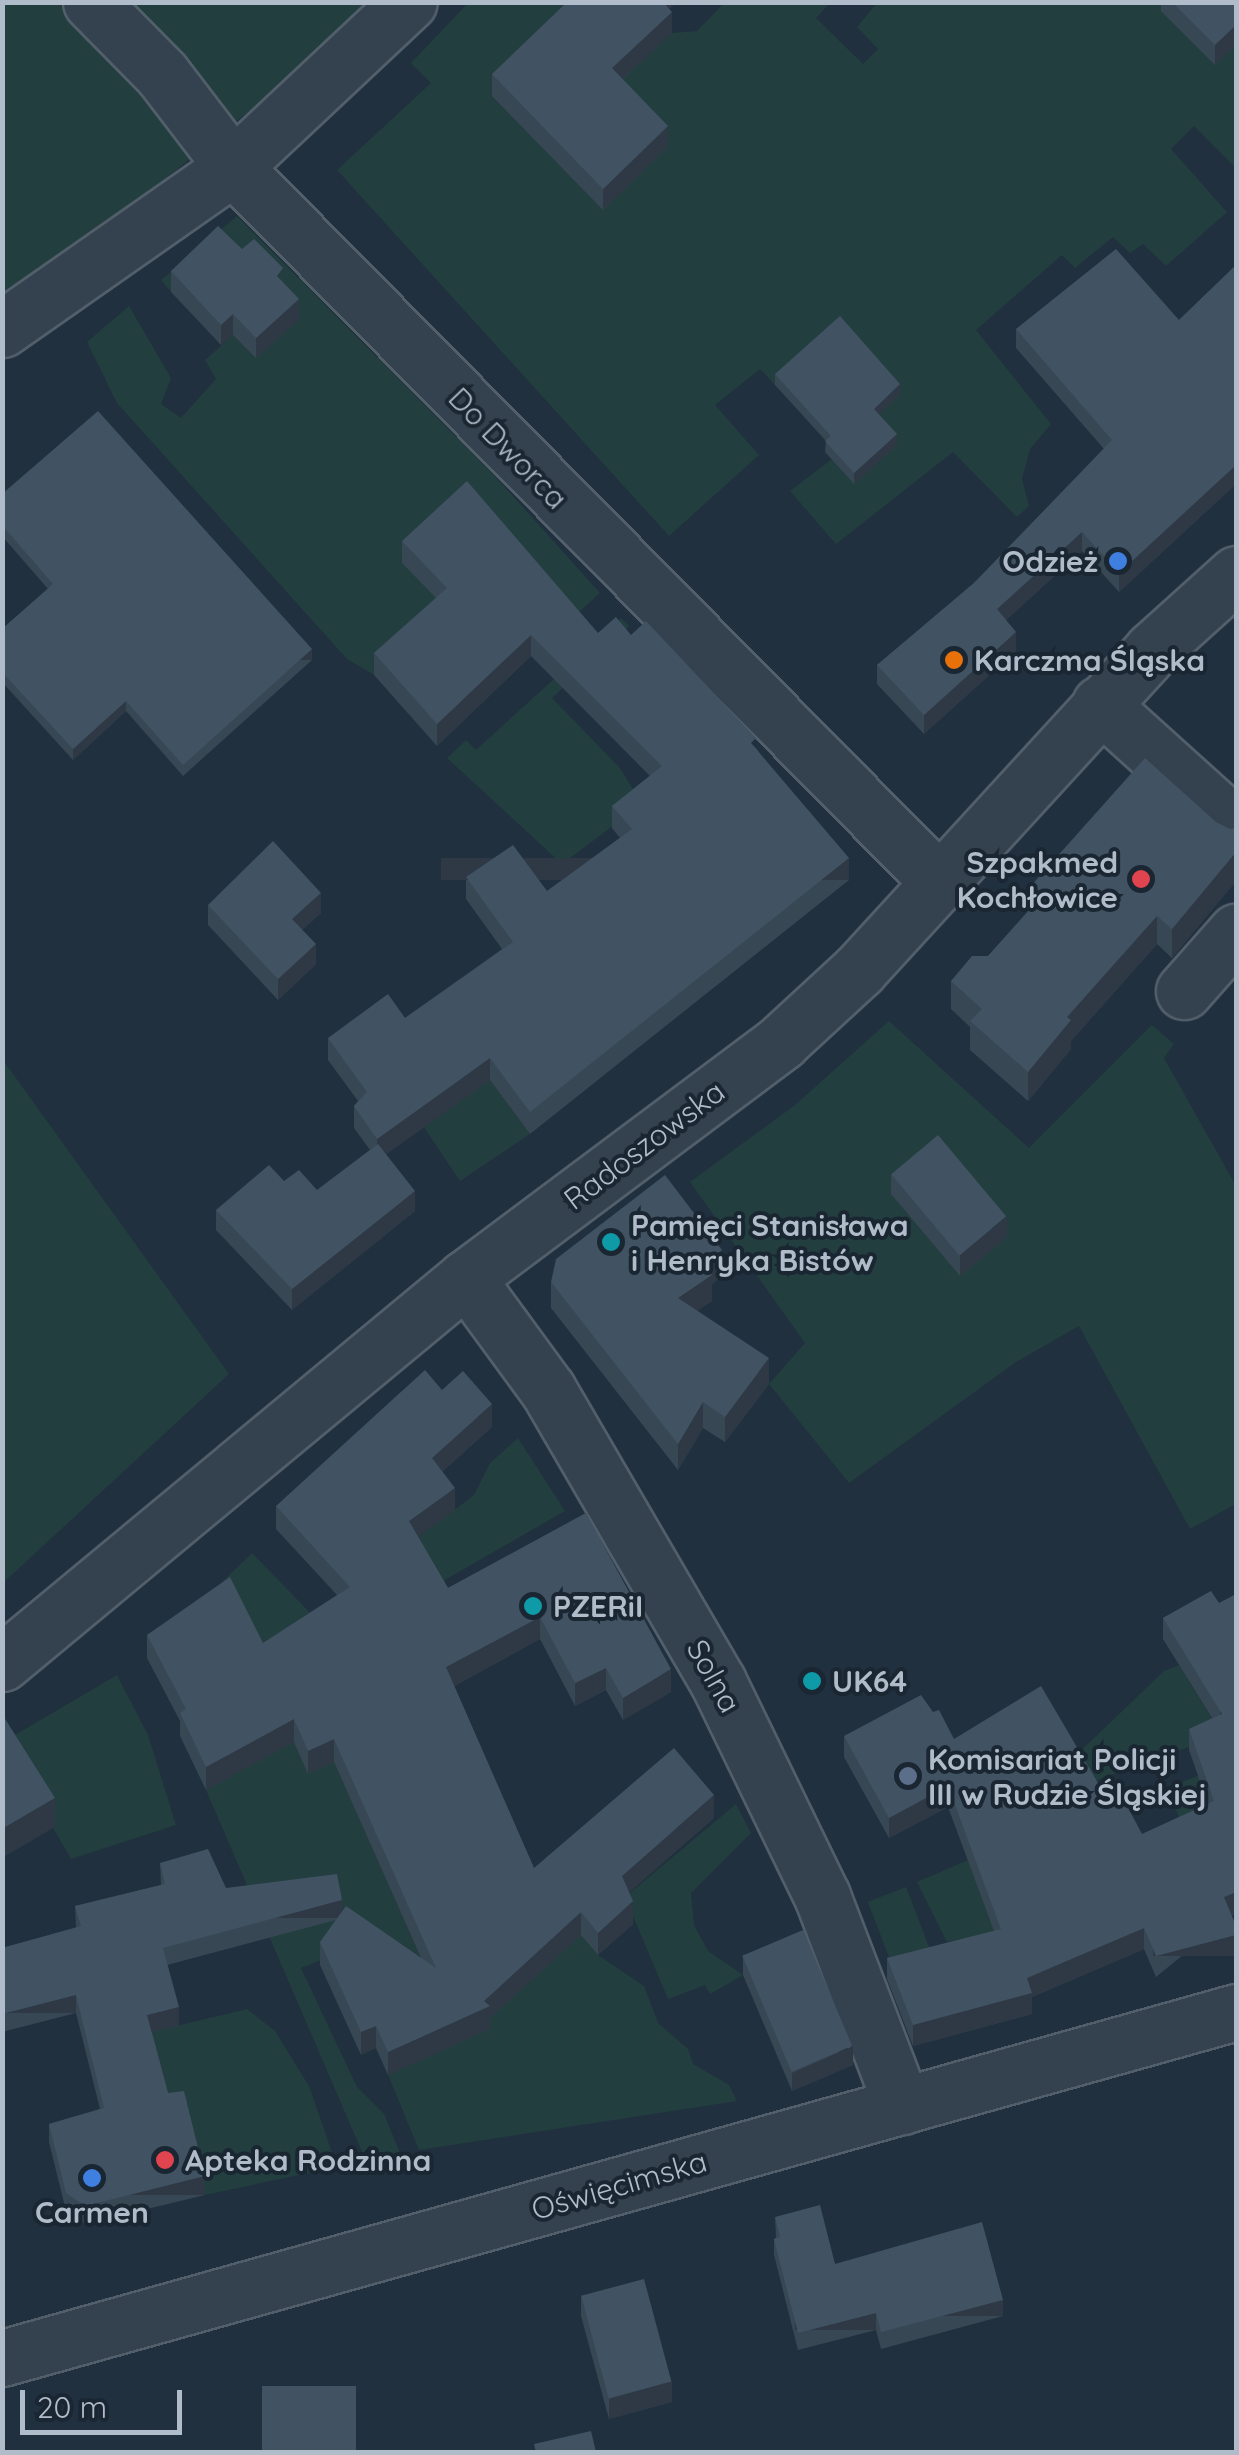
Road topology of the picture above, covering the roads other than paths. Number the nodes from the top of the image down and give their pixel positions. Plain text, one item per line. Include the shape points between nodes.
1 (90, 2) edge
2 (409, 2) edge
3 (234, 168) junction
4 (2, 329) edge
5 (1236, 574) edge
6 (1100, 704) junction
7 (1236, 827) edge
8 (939, 882) junction
9 (1236, 932) edge
10 (1184, 991) dead end
11 (466, 1278) junction
12 (2, 1663) edge
13 (1236, 2012) edge
14 (902, 2106) junction
15 (2, 2358) edge

1 - 3 street, Do Dworca via 162,74
2 - 3 street
3 - 4 street
3 - 8 street, Do Dworca
5 - 6 street, Radoszowska
6 - 7 street
6 - 8 street, Radoszowska
8 - 11 street, Radoszowska via 781,1042
9 - 10 street
11 - 12 street, Radoszowska
11 - 14 street, Solna via 548,1390 718,1682 822,1896
13 - 14 street, Oświęcimska
14 - 15 street, Oświęcimska

